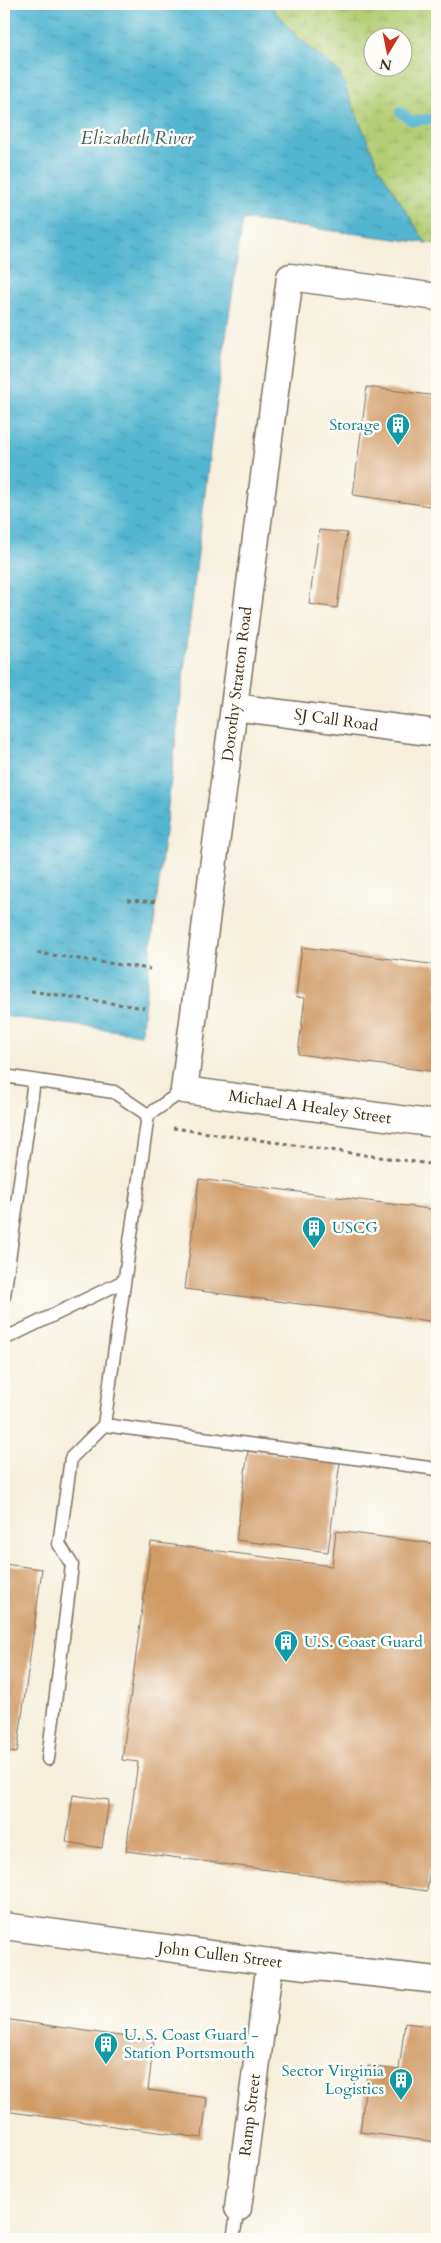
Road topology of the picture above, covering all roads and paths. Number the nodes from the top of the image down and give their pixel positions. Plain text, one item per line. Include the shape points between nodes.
1 (437, 297) edge
2 (234, 707) junction
3 (437, 734) edge
4 (128, 900) dead end
5 (157, 902) dead end
6 (37, 953) dead end
7 (150, 969) dead end
8 (31, 991) dead end
9 (144, 1008) dead end
10 (4, 1076) edge
11 (34, 1081) junction
12 (184, 1090) junction
13 (148, 1120) junction
14 (437, 1124) edge
15 (437, 1165) edge
16 (124, 1281) junction
17 (4, 1296) edge
18 (4, 1339) edge
19 (104, 1425) junction
20 (437, 1469) edge
21 (48, 1759) dead end
22 (4, 1926) edge
23 (270, 1962) junction
24 (437, 1980) edge
25 (238, 2208) joint
26 (233, 2239) edge

1 - 2 street, Dorothy Stratton Road via 290,277
2 - 3 street, SJ Call Road
2 - 12 street, Dorothy Stratton Road
4 - 5 path
6 - 7 path
8 - 9 path
10 - 11 lane
11 - 13 lane via 114,1092
11 - 17 lane
12 - 13 lane
12 - 14 street, Michael A Healey Street
13 - 15 path
13 - 16 lane
16 - 18 lane
16 - 19 lane
19 - 20 lane
19 - 21 lane via 71,1458 59,1544 72,1566
22 - 23 street, John Cullen Street
23 - 24 street, John Cullen Street
23 - 25 street, Ramp Street
25 - 26 lane

